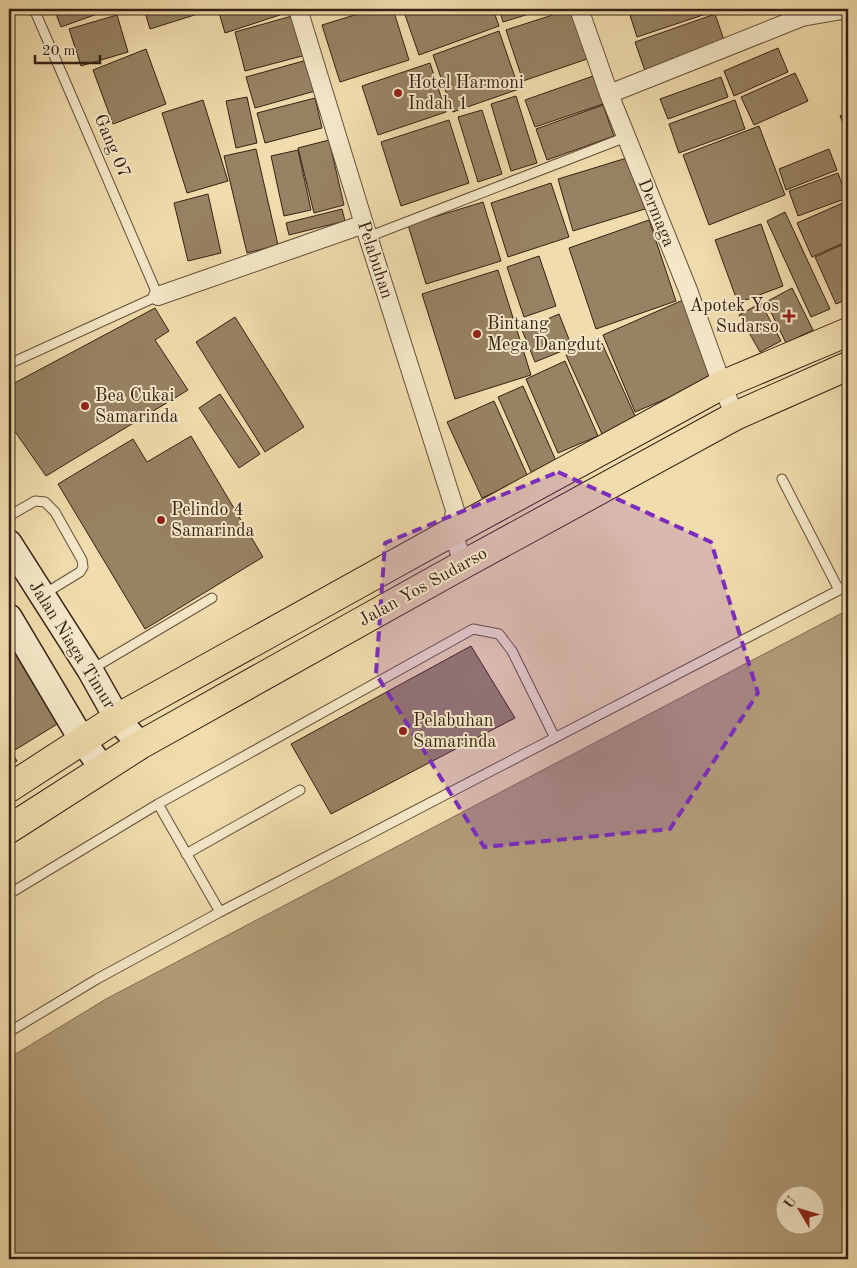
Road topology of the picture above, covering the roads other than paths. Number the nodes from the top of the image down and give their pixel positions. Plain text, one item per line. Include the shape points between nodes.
1 (34, 9) edge
2 (298, 9) edge
3 (579, 9) edge
4 (848, 10) edge
5 (800, 13) edge
6 (609, 94) junction
7 (626, 138) junction
8 (366, 230) junction
9 (158, 296) junction
10 (848, 332) edge
11 (9, 364) edge
12 (848, 366) edge
13 (722, 385) junction
14 (735, 416) junction
15 (782, 479) dead end
16 (9, 516) edge
17 (459, 521) junction
18 (9, 543) edge
19 (475, 558) junction
20 (848, 585) edge
21 (839, 590) junction
22 (42, 595) junction
23 (212, 598) dead end
24 (9, 617) edge
25 (90, 670) junction
26 (117, 718) junction
27 (555, 738) junction
28 (82, 740) junction
29 (140, 744) junction
30 (103, 768) junction
31 (9, 788) edge
32 (300, 790) dead end
33 (158, 804) junction
34 (9, 828) edge
35 (186, 854) junction
36 (9, 894) edge
37 (220, 912) junction
38 (9, 1032) edge

1 - 9 lane, Gang 07
2 - 8 street, Pelabuhan
3 - 6 street, Dermaga
4 - 5 street
5 - 6 street
6 - 7 street, Dermaga
7 - 8 lane
7 - 13 street, Dermaga via 688,290
8 - 9 street
8 - 17 street, Pelabuhan
9 - 11 lane
10 - 13 highway, Jalan Yos Sudarso
12 - 14 highway, Jalan Yos Sudarso
13 - 14 street, Dermaga
13 - 17 highway, Jalan Yos Sudarso
14 - 19 highway, Jalan Yos Sudarso
15 - 21 lane
16 - 22 lane via 35,501 45,502 55,512 82,560 80,572
17 - 19 street, Pelabuhan
17 - 19 street, Pelabuhan
17 - 26 highway, Jalan Yos Sudarso
18 - 22 main road, Jalan Niaga Timur
19 - 29 highway, Jalan Yos Sudarso
20 - 21 lane
21 - 27 lane
22 - 25 main road, Jalan Niaga Timur
23 - 25 lane
24 - 28 main road
25 - 26 main road, Jalan Niaga Timur
26 - 28 highway, Jalan Yos Sudarso
26 - 29 main road, Jalan Niaga Timur
27 - 33 lane via 512,651 499,634 473,629
27 - 37 lane
28 - 30 main road
28 - 31 highway, Jalan Yos Sudarso
29 - 30 highway, Jalan Yos Sudarso
30 - 34 highway, Jalan Yos Sudarso
32 - 35 lane
33 - 35 lane
33 - 36 lane
35 - 37 lane
37 - 38 lane via 97,979

